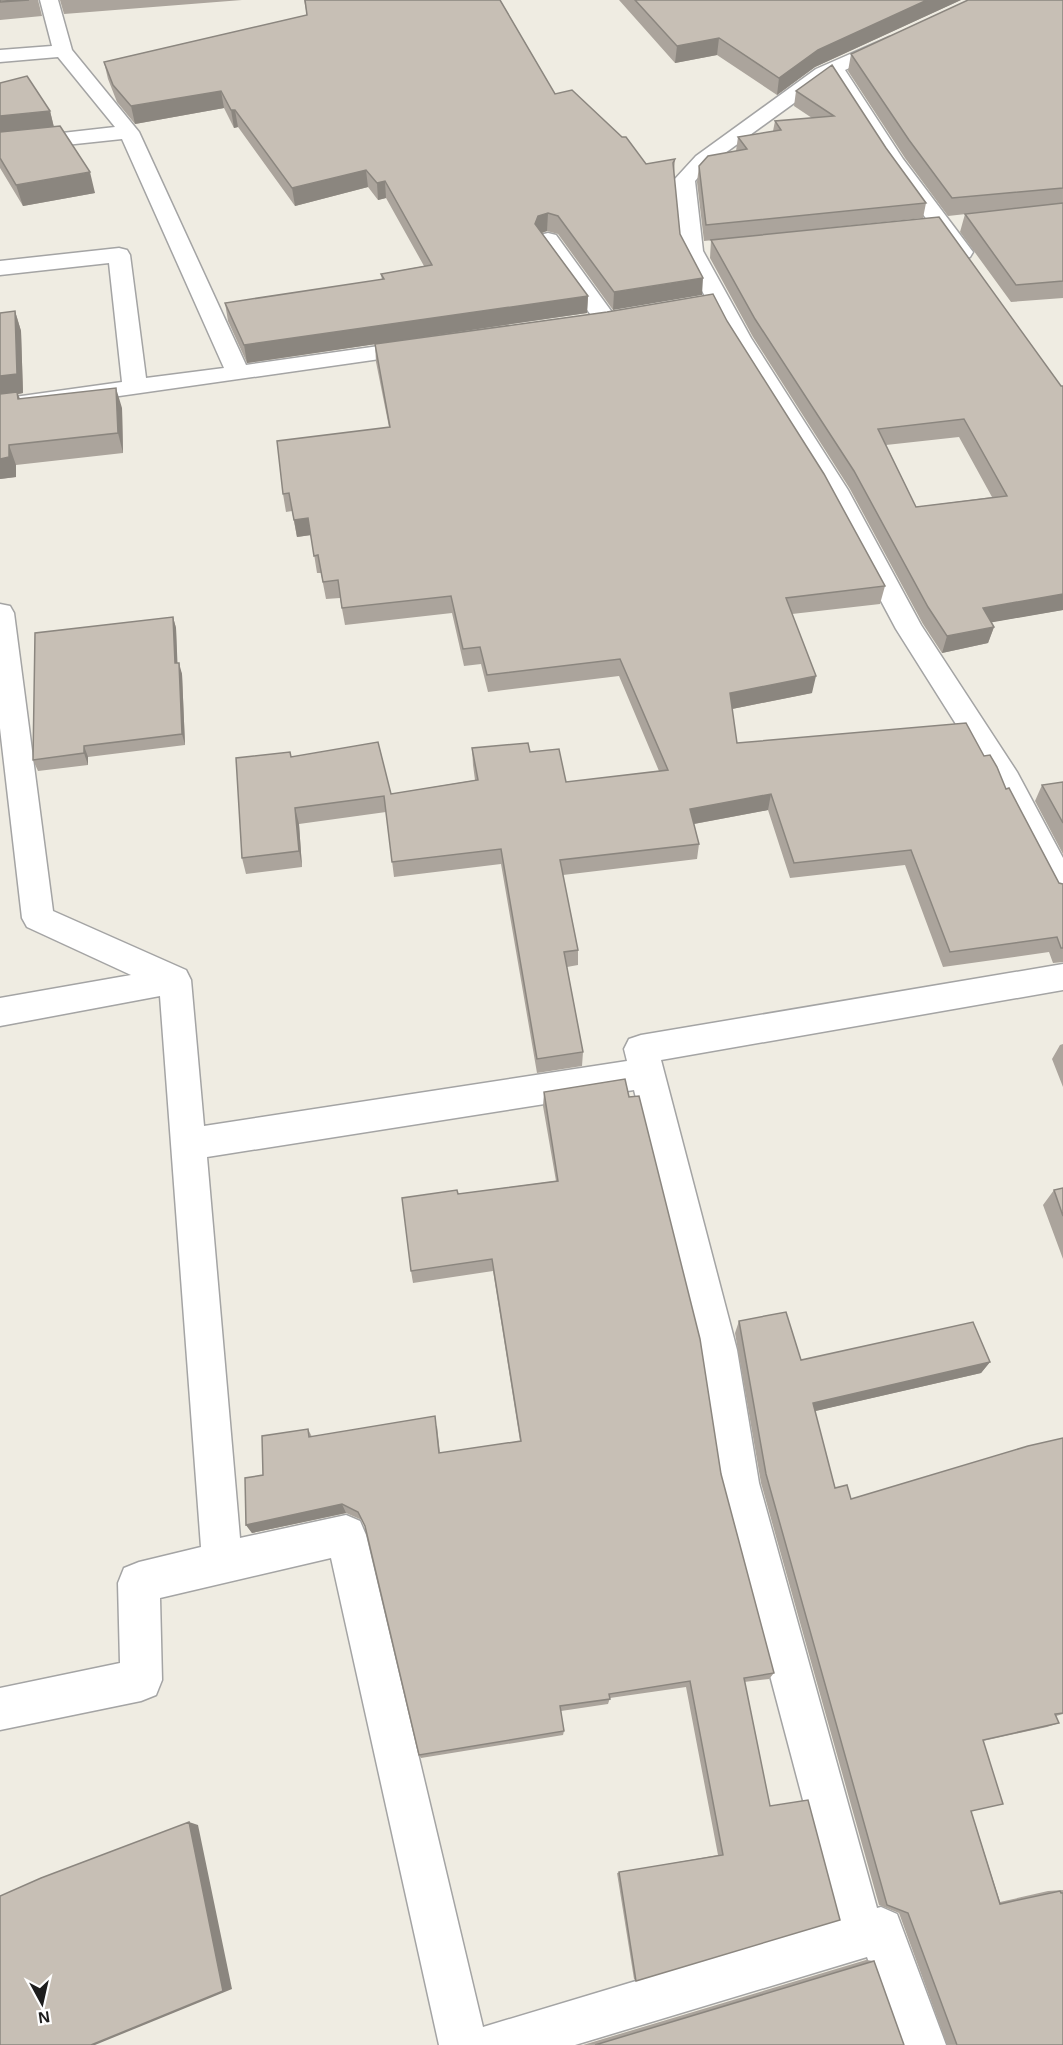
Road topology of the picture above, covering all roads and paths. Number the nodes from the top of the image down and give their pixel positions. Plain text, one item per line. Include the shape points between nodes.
1 (49, 0) edge
2 (908, 34) edge
3 (63, 51) junction
4 (0, 56) edge
5 (834, 68) junction
6 (129, 132) junction
7 (0, 146) edge
8 (963, 222) edge
9 (941, 225) junction
10 (918, 227) edge
11 (548, 240) edge
12 (182, 252) dead end
13 (0, 268) edge
14 (974, 268) edge
15 (582, 324) edge
16 (440, 344) edge
17 (238, 373) junction
18 (135, 387) junction
19 (0, 406) edge
20 (0, 613) edge
21 (9, 756) edge
22 (1063, 886) edge
23 (1063, 977) edge
24 (175, 980) junction
25 (0, 1012) edge
26 (647, 1073) junction
27 (189, 1144) junction
28 (222, 1562) junction
29 (0, 1709) edge
30 (862, 1936) junction
31 (463, 2045) edge
32 (496, 2045) edge
33 (922, 2045) edge

1 - 3 street
2 - 5 street
3 - 4 street
3 - 6 street
5 - 9 street
5 - 22 street via 703,160 684,180 704,250 708,303 740,338 835,490 910,629 1007,780
6 - 7 street
6 - 17 street
8 - 9 street
9 - 10 street
9 - 14 street
11 - 15 street via 617,318
12 - 17 street
13 - 18 street via 118,255
16 - 17 street
17 - 18 street
18 - 19 street
20 - 21 street
21 - 24 street via 38,918
23 - 26 street via 641,1049
24 - 25 street
24 - 27 street
26 - 27 street
26 - 30 street via 718,1350 739,1483
27 - 28 street
28 - 29 street via 139,1583 141,1680
28 - 31 street via 346,1535
30 - 32 street
30 - 33 street via 881,1930

